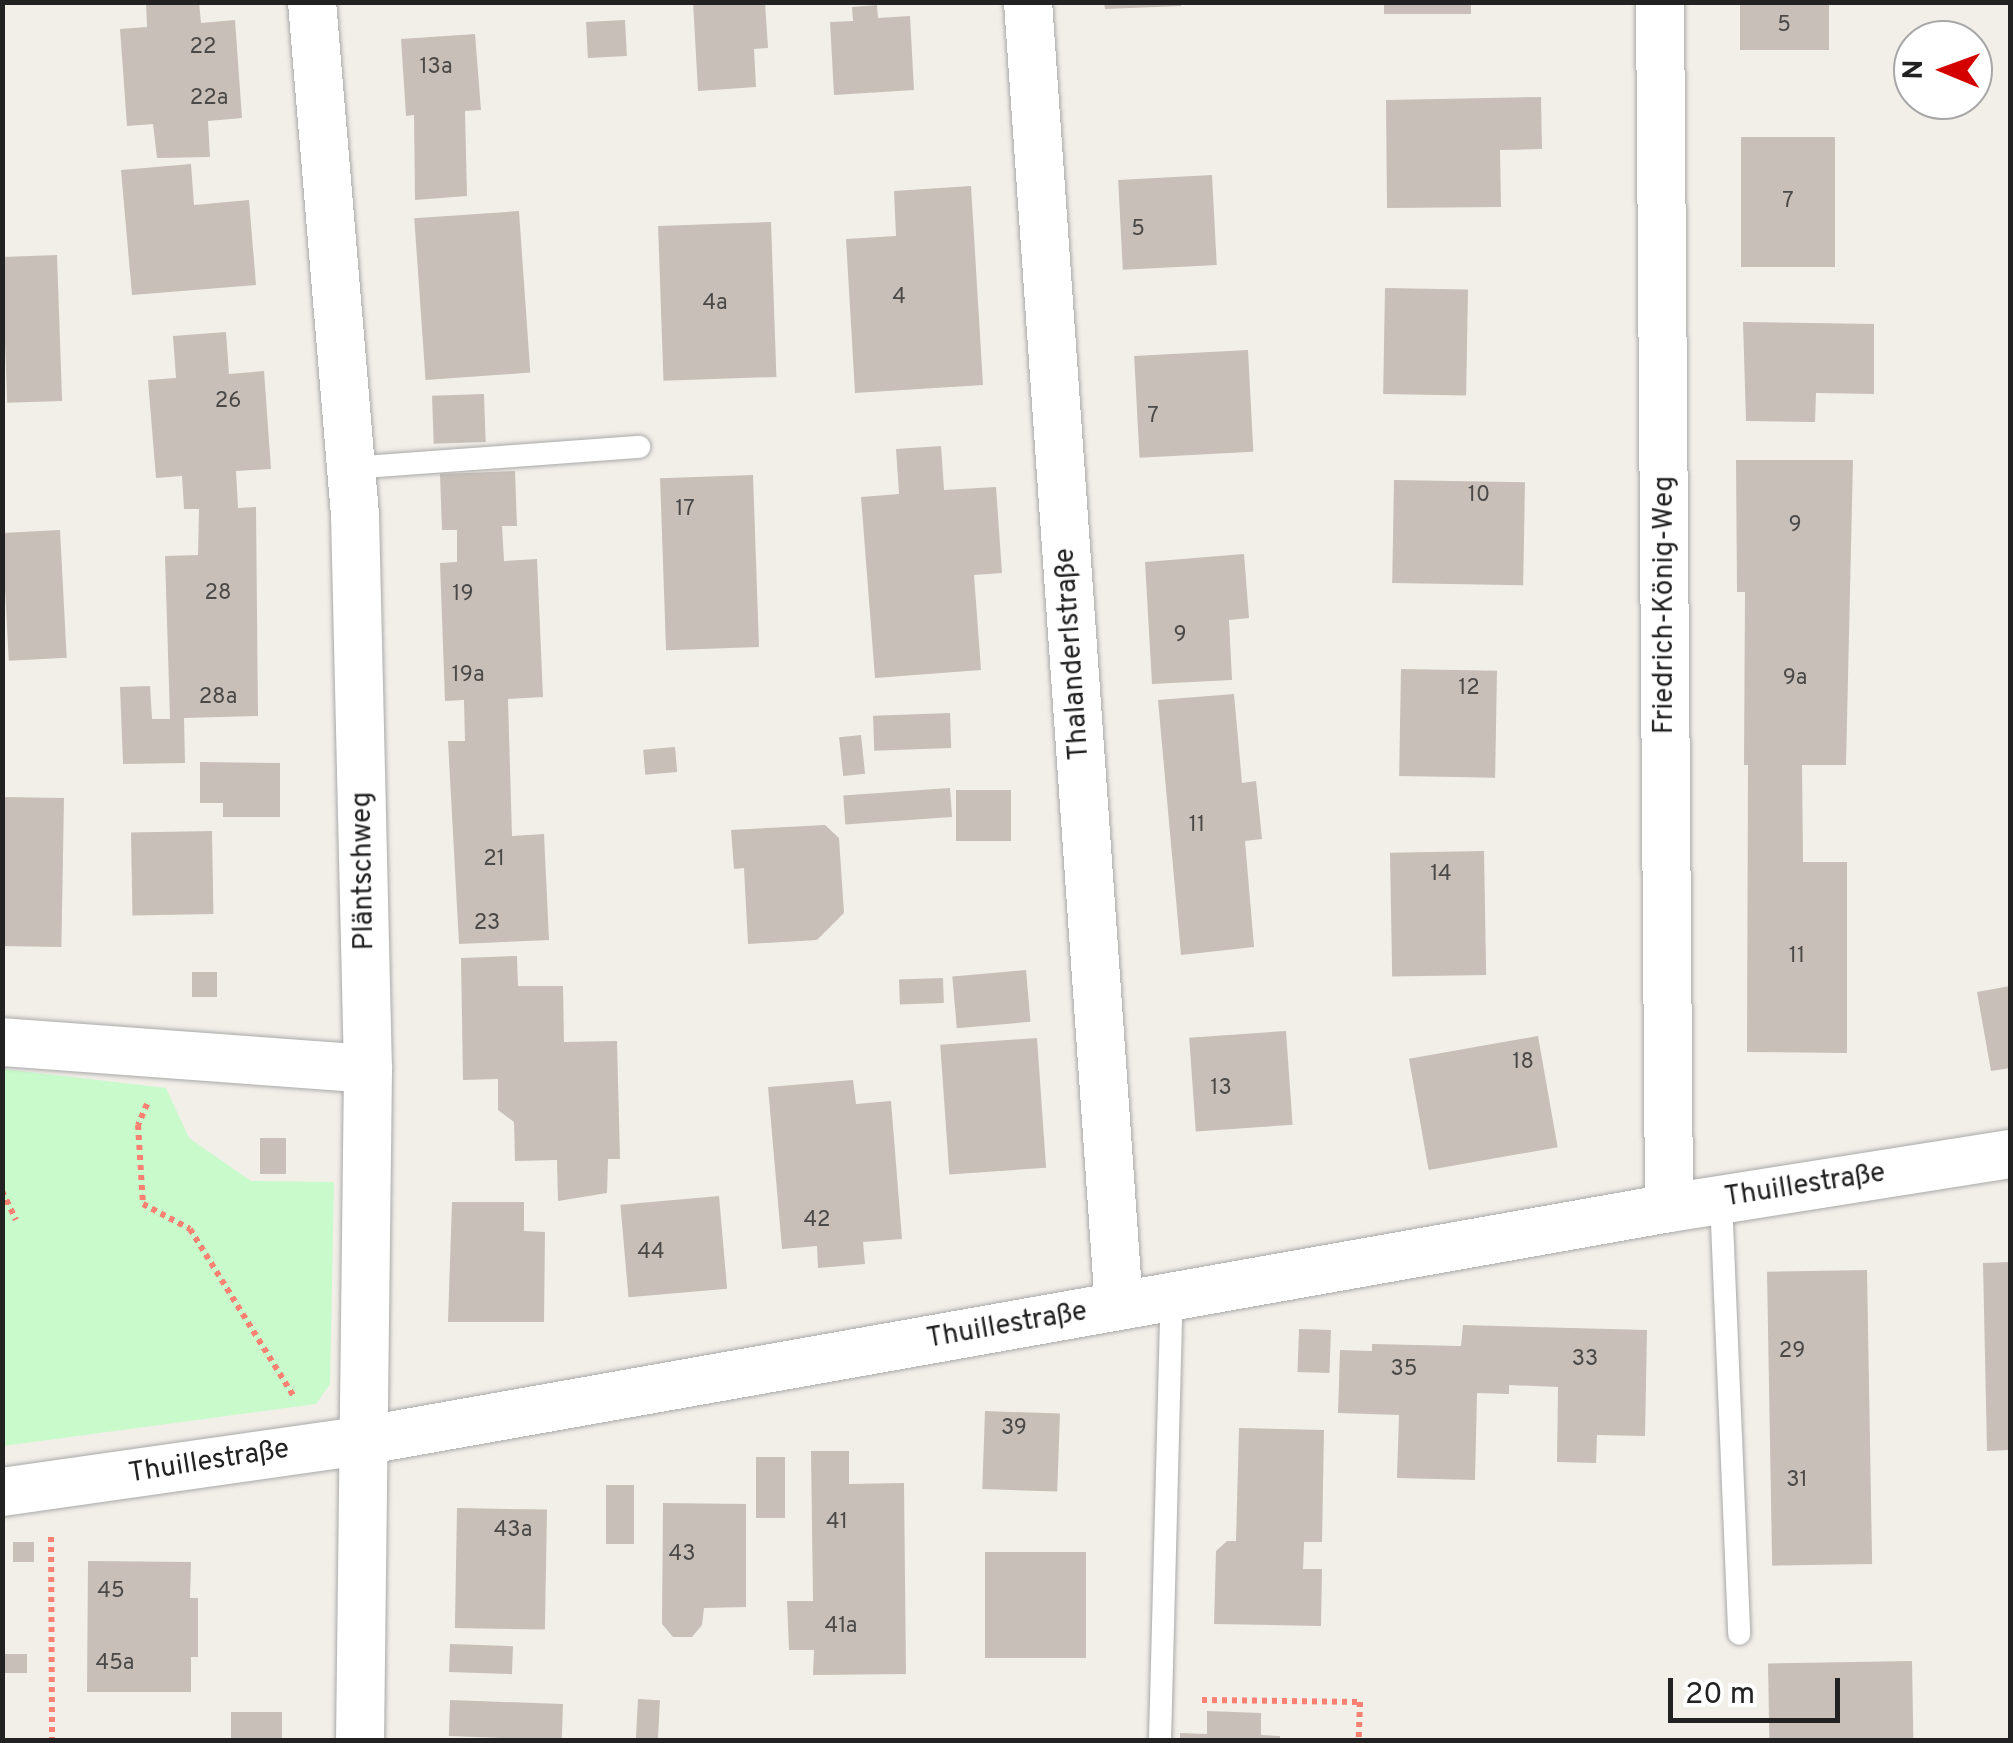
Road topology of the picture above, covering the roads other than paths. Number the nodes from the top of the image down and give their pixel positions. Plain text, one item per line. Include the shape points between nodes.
1 (312, 2) edge
2 (1028, 2) edge
3 (1660, 2) edge
4 (639, 447) dead end
5 (351, 468) junction
6 (2, 1042) edge
7 (368, 1069) junction
8 (2010, 1154) edge
9 (1720, 1200) junction
10 (1669, 1208) junction
11 (1172, 1296) junction
12 (1119, 1306) junction
13 (367, 1440) junction
14 (2, 1492) edge
15 (1739, 1634) dead end
16 (360, 1740) edge
17 (1160, 1740) edge

1 - 5 street, Pläntschweg
2 - 12 street, Thalanderlstraße
3 - 10 street, Friedrich-König-Weg
4 - 5 lane
5 - 7 street, Pläntschweg
6 - 7 street
7 - 13 street, Pläntschweg
8 - 9 street, Thuillestraße
9 - 10 street, Thuillestraße
9 - 15 lane
10 - 11 street, Thuillestraße
11 - 12 street, Thuillestraße
11 - 17 lane
12 - 13 street, Thuillestraße
13 - 14 street, Thuillestraße
13 - 16 street, Pläntschweg

